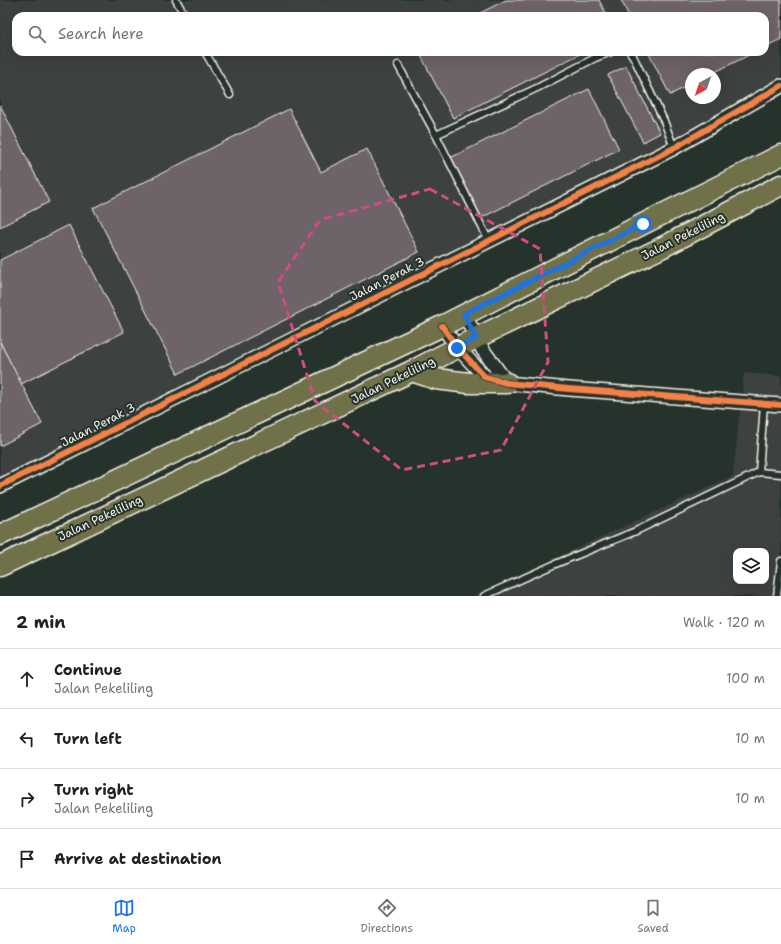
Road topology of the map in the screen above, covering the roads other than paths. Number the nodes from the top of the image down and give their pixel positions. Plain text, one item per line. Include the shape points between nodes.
1 (176, 0) edge
2 (183, 12) edge
3 (207, 56) edge
4 (600, 56) edge
5 (633, 56) edge
6 (398, 65) dead end
7 (781, 86) edge
8 (230, 95) dead end
9 (436, 135) junction
10 (674, 148) junction
11 (781, 155) edge
12 (781, 185) edge
13 (489, 241) junction
14 (464, 314) junction
15 (442, 326) junction
16 (476, 338) junction
17 (457, 348) junction
18 (412, 371) junction
19 (507, 384) junction
20 (764, 404) junction
21 (781, 405) edge
22 (759, 472) junction
23 (781, 474) edge
24 (0, 486) edge
25 (0, 535) edge
26 (781, 561) edge
27 (0, 566) edge
28 (484, 596) edge
29 (777, 596) edge

1 - 2 lane
3 - 8 lane
4 - 9 lane
5 - 10 lane
6 - 9 lane
7 - 10 street, Jalan Perak 3
9 - 13 lane
10 - 13 street, Jalan Perak 3
11 - 14 main road
12 - 16 main road, Jalan Pekeliling via 661,248
13 - 24 street, Jalan Perak 3
14 - 15 main road
14 - 16 street
15 - 17 street
15 - 25 main road
16 - 17 main road, Jalan Pekeliling
16 - 19 street
17 - 18 main road, Jalan Pekeliling
17 - 19 street via 485,377
18 - 19 main road via 442,380
18 - 27 main road, Jalan Pekeliling
19 - 20 street
20 - 21 street
20 - 22 lane
22 - 23 lane
22 - 28 lane via 636,531
26 - 29 lane

